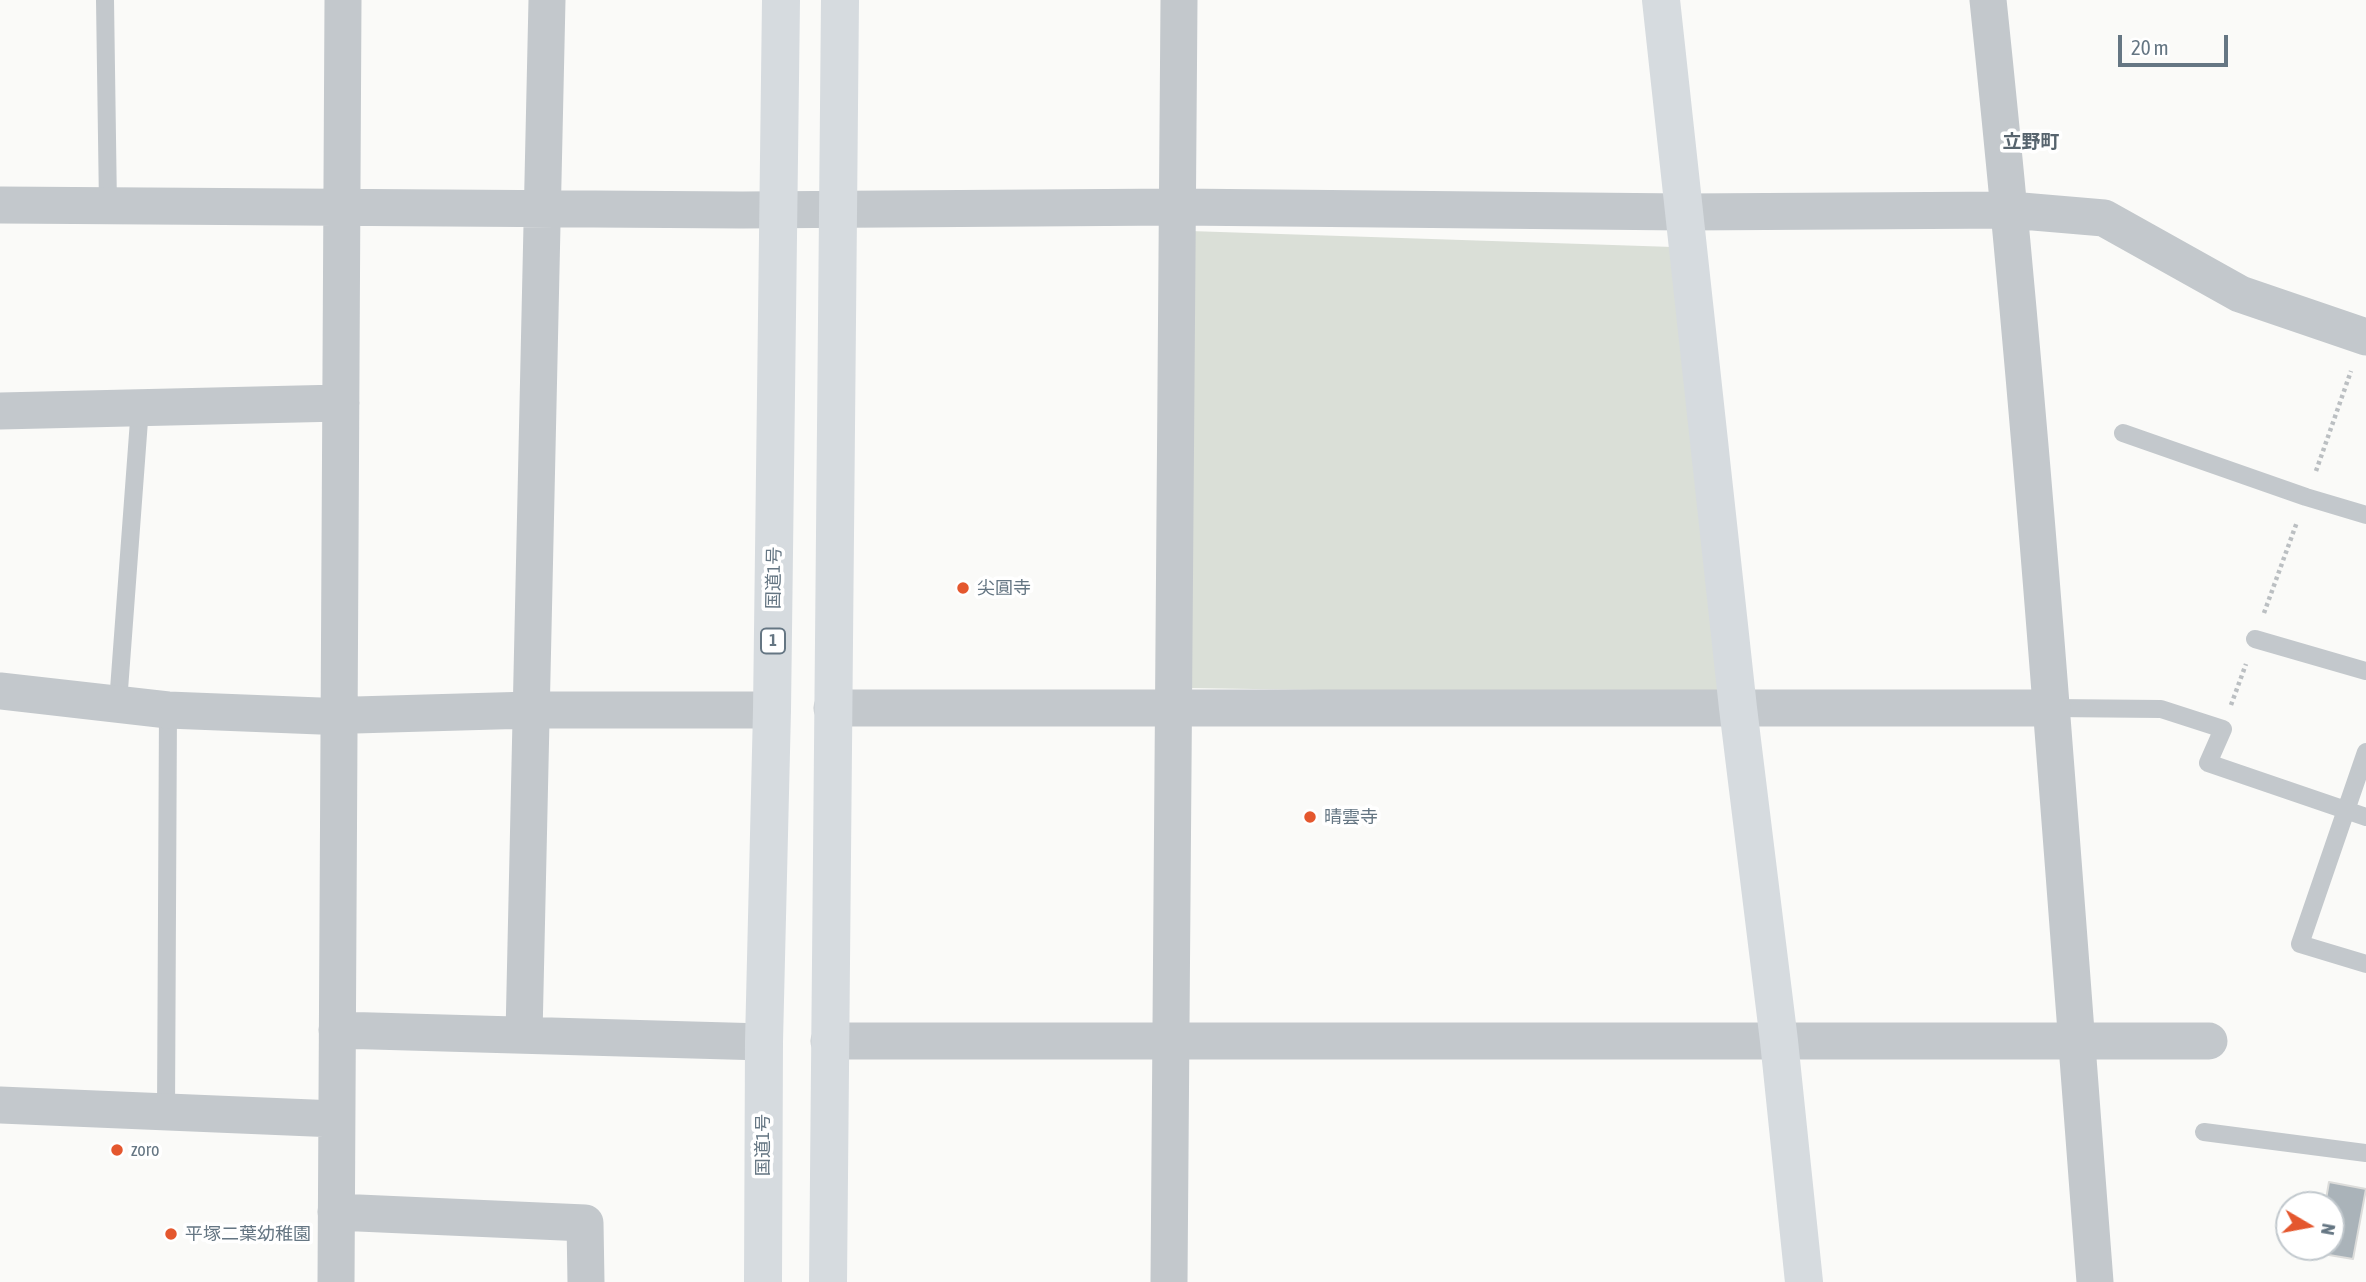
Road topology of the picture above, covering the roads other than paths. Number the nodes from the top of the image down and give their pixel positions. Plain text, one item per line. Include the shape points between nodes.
1 (105, 0) edge
2 (343, 0) edge
3 (547, 0) edge
4 (781, 0) edge
5 (840, 0) edge
6 (1180, 0) edge
7 (1661, 0) edge
8 (1988, 0) edge
9 (0, 205) edge
10 (108, 206) junction
11 (342, 207) junction
12 (1178, 207) junction
13 (542, 209) junction
14 (779, 210) junction
15 (838, 210) junction
16 (2010, 211) junction
17 (1685, 212) junction
18 (2365, 336) edge
19 (341, 403) junction
20 (140, 407) junction
21 (0, 411) edge
22 (2123, 433) dead end
23 (2366, 515) edge
24 (2255, 639) road end
25 (2366, 671) edge
26 (0, 691) edge
27 (118, 703) junction
28 (832, 708) junction
29 (1174, 708) junction
30 (1738, 708) junction
31 (2052, 708) junction
32 (168, 710) junction
33 (531, 710) junction
34 (772, 710) junction
35 (339, 715) junction
36 (2366, 752) edge
37 (2345, 810) junction
38 (2366, 817) edge
39 (2366, 964) edge
40 (337, 1030) junction
41 (524, 1035) junction
42 (2076, 1040) junction
43 (829, 1041) junction
44 (1171, 1041) junction
45 (1779, 1041) junction
46 (2209, 1041) dead end
47 (764, 1042) junction
48 (0, 1105) edge
49 (166, 1112) junction
50 (336, 1119) junction
51 (2204, 1132) dead end
52 (2366, 1153) edge
53 (336, 1212) junction
54 (336, 1282) edge
55 (586, 1282) edge
56 (763, 1282) edge
57 (828, 1282) edge
58 (1169, 1282) edge
59 (1804, 1282) edge
60 (2095, 1282) edge

1 - 10 lane
2 - 11 street
3 - 13 street
4 - 14 main road, 国道1号 / 1
5 - 15 main road
6 - 12 street
7 - 17 main road
8 - 16 street
9 - 10 street
10 - 11 street
11 - 13 street
11 - 19 street
12 - 15 street
12 - 17 street
12 - 29 street
13 - 14 street
13 - 33 street
14 - 15 street
14 - 34 main road, 国道1号 / 1
15 - 28 main road
16 - 17 street
16 - 18 street via 2104,218 2239,294
16 - 31 street
17 - 30 main road
19 - 20 street
19 - 35 street
20 - 21 street
20 - 27 lane
22 - 23 lane
24 - 25 lane
26 - 27 street
27 - 32 street
28 - 29 street
28 - 43 main road
29 - 30 street
29 - 44 street
30 - 31 street
30 - 45 main road
31 - 37 lane via 2161,709 2223,729 2208,763
31 - 42 street
32 - 35 street
32 - 49 lane
33 - 34 street
33 - 35 street
33 - 41 street
34 - 47 main road, 国道1号 / 1
35 - 40 street
36 - 37 lane
37 - 38 lane
37 - 39 lane via 2300,944
40 - 41 street
40 - 50 street
41 - 47 street
42 - 45 street
42 - 46 street
42 - 60 street
43 - 44 street
43 - 57 main road
44 - 45 street
44 - 58 street
45 - 59 main road
47 - 56 main road, 国道1号 / 1
48 - 49 street
49 - 50 street
50 - 53 street
51 - 52 lane
53 - 54 street
53 - 55 street via 585,1223

